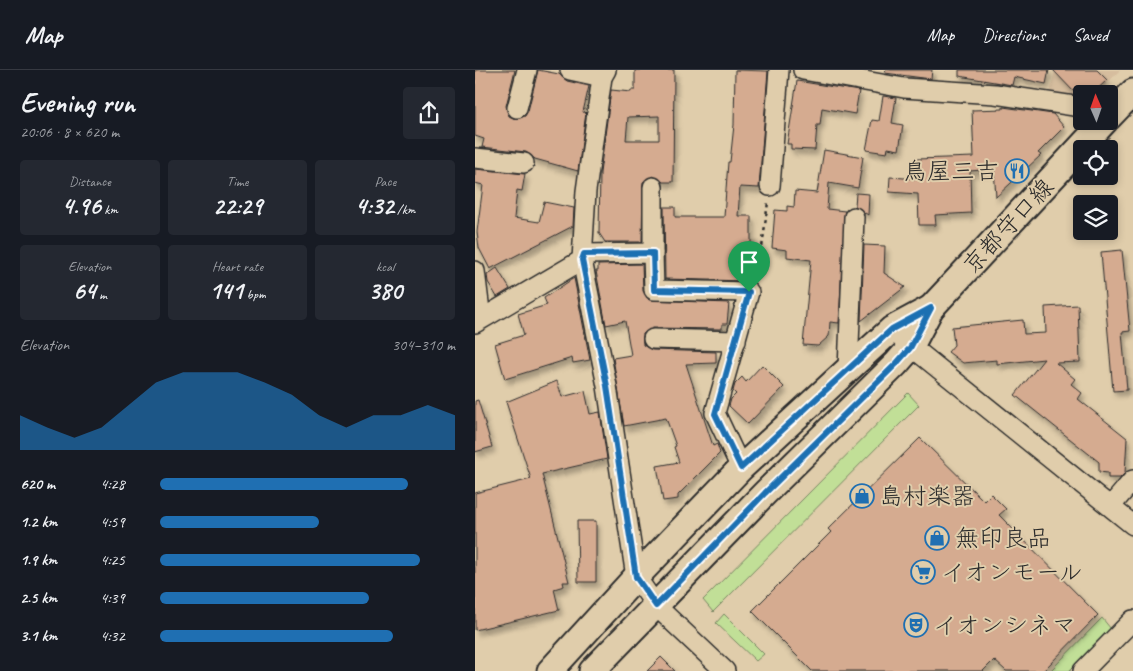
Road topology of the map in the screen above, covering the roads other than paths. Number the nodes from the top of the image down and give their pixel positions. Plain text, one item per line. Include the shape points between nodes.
1 (527, 70) edge
2 (570, 70) edge
3 (779, 70) edge
4 (803, 70) edge
5 (832, 72) edge
6 (604, 74) edge
7 (873, 76) edge
8 (1133, 92) edge
9 (1073, 106) edge
10 (1118, 107) edge
11 (517, 108) dead end
12 (1096, 130) edge
13 (475, 158) edge
14 (524, 163) dead end
15 (770, 186) road end
16 (653, 187) dead end
17 (854, 217) dead end
18 (653, 253) junction
19 (583, 257) junction
20 (475, 271) edge
21 (931, 308) junction
22 (478, 321) edge
23 (892, 329) junction
24 (653, 339) dead end
25 (735, 341) junction
26 (910, 348) junction
27 (848, 370) junction
28 (741, 468) junction
29 (1133, 480) edge
30 (1111, 506) junction
31 (1133, 526) edge
32 (636, 577) junction
33 (656, 606) junction
34 (1133, 620) edge
35 (550, 671) edge
36 (592, 671) edge
37 (725, 671) edge
38 (1083, 671) edge

1 - 11 street
2 - 6 street
3 - 15 street
4 - 5 street
5 - 7 street
6 - 19 street via 586,191
7 - 9 street via 904,88 995,94
8 - 10 main road, 京都守口線
12 - 21 main road, 京都守口線
13 - 14 street
16 - 18 street
17 - 27 street
18 - 19 street
18 - 25 street via 654,290 749,292
19 - 22 street
19 - 32 street via 607,386
20 - 22 street
21 - 23 main road, 京都守口線
21 - 26 main road, 京都守口線
23 - 26 street
23 - 27 main road, 京都守口線
24 - 25 street
25 - 28 street via 715,414
26 - 30 street
26 - 33 main road, 京都守口線
27 - 28 main road, 京都守口線
28 - 32 main road, 京都守口線
29 - 30 street
30 - 31 street
32 - 33 street
32 - 35 main road, 京都守口線
33 - 36 main road, 京都守口線
33 - 37 street
34 - 38 street

